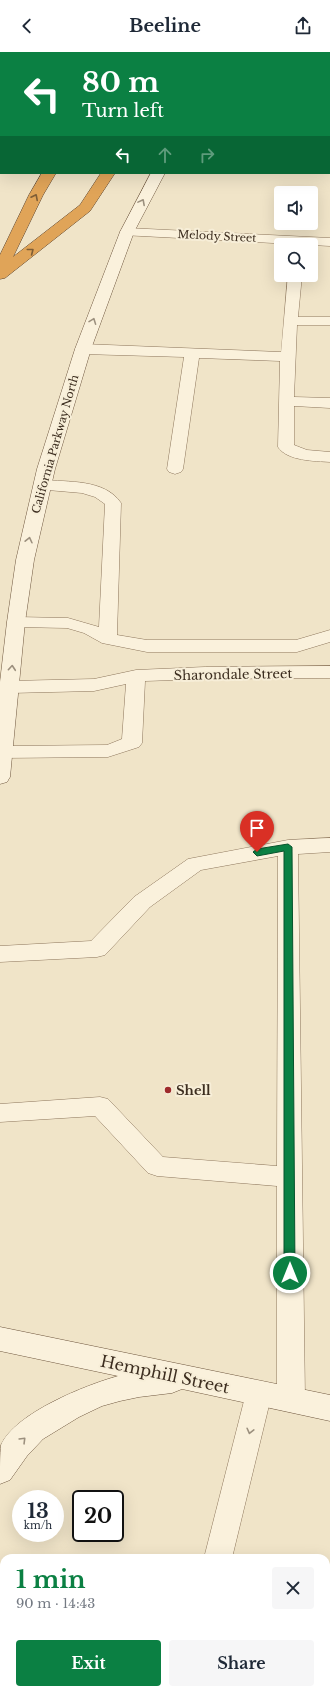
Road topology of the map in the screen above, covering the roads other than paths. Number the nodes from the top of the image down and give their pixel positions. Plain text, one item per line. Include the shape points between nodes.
1 (48, 174) edge
2 (107, 174) edge
3 (157, 174) edge
4 (127, 232) junction
5 (274, 242) edge
6 (318, 242) edge
7 (330, 242) edge
8 (0, 270) edge
9 (0, 275) edge
10 (294, 282) edge
11 (290, 320) junction
12 (330, 322) edge
13 (83, 350) junction
14 (192, 354) junction
15 (288, 357) junction
16 (286, 402) junction
17 (330, 403) edge
18 (330, 457) edge
19 (175, 469) dead end
20 (42, 485) junction
21 (16, 622) junction
22 (330, 636) edge
23 (108, 640) junction
24 (330, 672) edge
25 (136, 676) junction
26 (10, 687) junction
27 (3, 752) junction
28 (0, 777) edge
29 (330, 845) edge
30 (288, 847) junction
31 (0, 954) edge
32 (0, 1113) edge
33 (289, 1177) junction
34 (0, 1339) edge
35 (189, 1379) junction
36 (259, 1393) junction
37 (291, 1400) junction
38 (330, 1408) edge
39 (0, 1471) edge
40 (219, 1554) edge

8 -> 1 highway
9 -> 2 highway via 85,208
4 -> 3 main road, California Parkway North
4 - 5 main road, Melody Street
13 -> 4 main road, California Parkway North
6 - 7 main road, Melody Street
10 - 11 lane
11 - 12 lane
11 - 15 lane
13 - 14 lane
13 - 20 main road, California Parkway North
14 - 15 lane
14 - 19 lane
15 - 16 lane
16 - 17 lane
16 - 18 lane via 286,447 304,455
21 -> 20 main road, California Parkway North via 24,560
20 - 23 lane via 82,488 101,493 114,503
21 - 23 lane via 68,623 90,629
26 -> 21 main road, California Parkway North
22 - 23 lane via 297,646 147,646
24 - 25 lane, Sharondale Street
25 - 26 lane, Sharondale Street via 94,684
25 - 27 lane via 132,743 108,751
26 - 27 main road, California Parkway North
27 - 28 main road, California Parkway North
29 - 30 lane
30 - 31 lane via 195,864 142,902 97,949
30 - 33 lane
32 - 33 lane via 100,1106 157,1166
33 - 37 lane
34 - 35 main road, Hemphill Street
35 - 36 main road, Hemphill Street
39 -> 35 main road via 24,1439 54,1416 86,1400 121,1388
36 - 37 main road, Hemphill Street
36 -> 40 lane
37 - 38 main road, Hemphill Street

